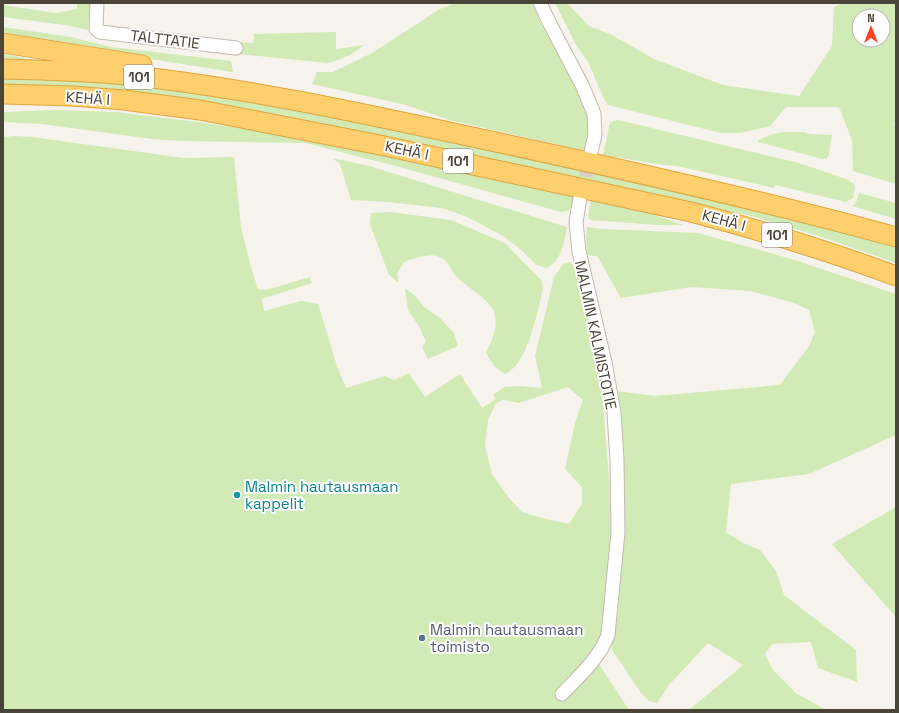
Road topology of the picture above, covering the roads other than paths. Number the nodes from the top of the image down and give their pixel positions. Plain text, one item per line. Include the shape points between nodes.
1 (97, 3) edge
2 (540, 3) edge
3 (3, 43) edge
4 (236, 48) dead end
5 (3, 69) edge
6 (3, 94) edge
7 (273, 96) junction
8 (591, 152) tunnel mouth
9 (580, 198) tunnel mouth
10 (896, 237) edge
11 (896, 276) edge
12 (562, 694) dead end

1 - 4 street, TALTTATIE via 96,29 100,32
2 - 8 street via 584,86 594,114 595,135
3 - 7 highway via 222,78
5 - 7 highway, KEHÄ I / 101 via 124,75
6 - 11 highway, KEHÄ I / 101 via 131,101 200,110 324,133 691,212 805,244
7 - 10 highway, KEHÄ I / 101 via 645,174
9 - 12 street, MALMIN KALMISTOTIE via 576,222 578,251 605,362 614,413 618,532 608,635 596,659

